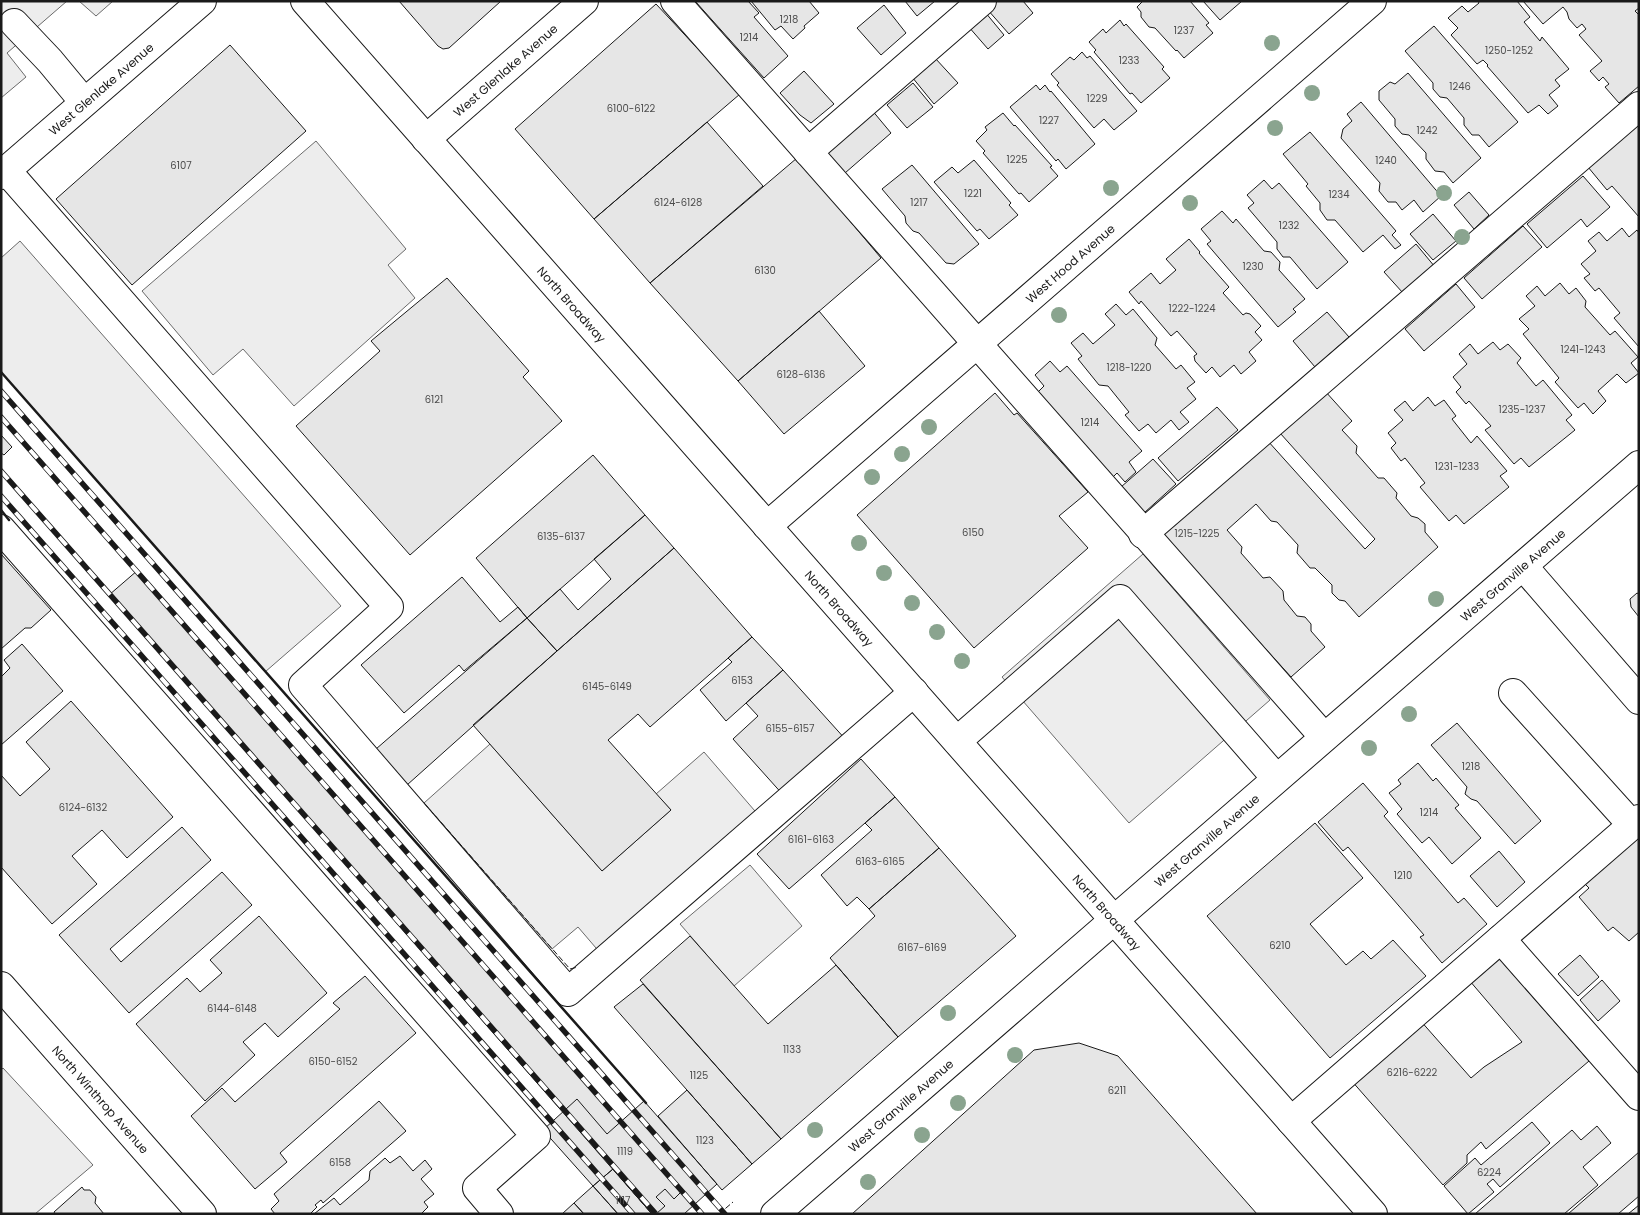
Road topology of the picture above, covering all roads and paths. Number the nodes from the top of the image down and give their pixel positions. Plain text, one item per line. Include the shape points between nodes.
1 (202, 1) edge
2 (305, 1) edge
3 (584, 1) edge
4 (675, 1) edge
5 (982, 1) edge
6 (1372, 1) edge
7 (14, 23) dead end
8 (84, 102) junction
9 (1639, 106) edge
10 (426, 139) junction
11 (808, 152) junction
12 (4, 173) edge
13 (976, 344) junction
14 (1639, 466) edge
15 (767, 526) junction
16 (1, 529) edge
17 (1143, 534) junction
18 (1523, 566) junction
19 (914, 692) junction
20 (1513, 693) dead end
21 (1639, 700) edge
22 (1324, 737) junction
23 (957, 741) junction
24 (1276, 778) junction
25 (1635, 822) edge
26 (1114, 919) junction
27 (1501, 939) junction
28 (1, 986) edge
29 (1639, 1096) edge
30 (1291, 1120) junction
31 (202, 1214) edge
32 (499, 1214) edge
33 (775, 1214) edge
34 (1373, 1214) edge

1 - 8 street, West Glenlake Avenue
2 - 10 street, North Broadway
3 - 10 street, West Glenlake Avenue
4 - 11 street
5 - 11 street
6 - 13 street, West Hood Avenue
7 - 8 street
8 - 12 street, West Glenlake Avenue
9 - 17 street
10 - 15 street, North Broadway
11 - 13 street
12 - 19 street via 389,607 303,685 568,992
13 - 15 street, West Hood Avenue
13 - 17 street
14 - 18 street, West Granville Avenue
15 - 19 street, North Broadway
16 - 32 street via 536,1136 477,1188
17 - 22 street
18 - 21 street
18 - 22 street, West Granville Avenue
19 - 23 street, North Broadway
20 - 25 street
22 - 24 street, West Granville Avenue
23 - 24 street via 1120,599
23 - 26 street, North Broadway
24 - 26 street, West Granville Avenue
25 - 27 street
26 - 30 street, North Broadway
26 - 33 street, West Granville Avenue
27 - 29 street
27 - 30 street
28 - 31 street, North Winthrop Avenue
30 - 34 street, North Broadway

